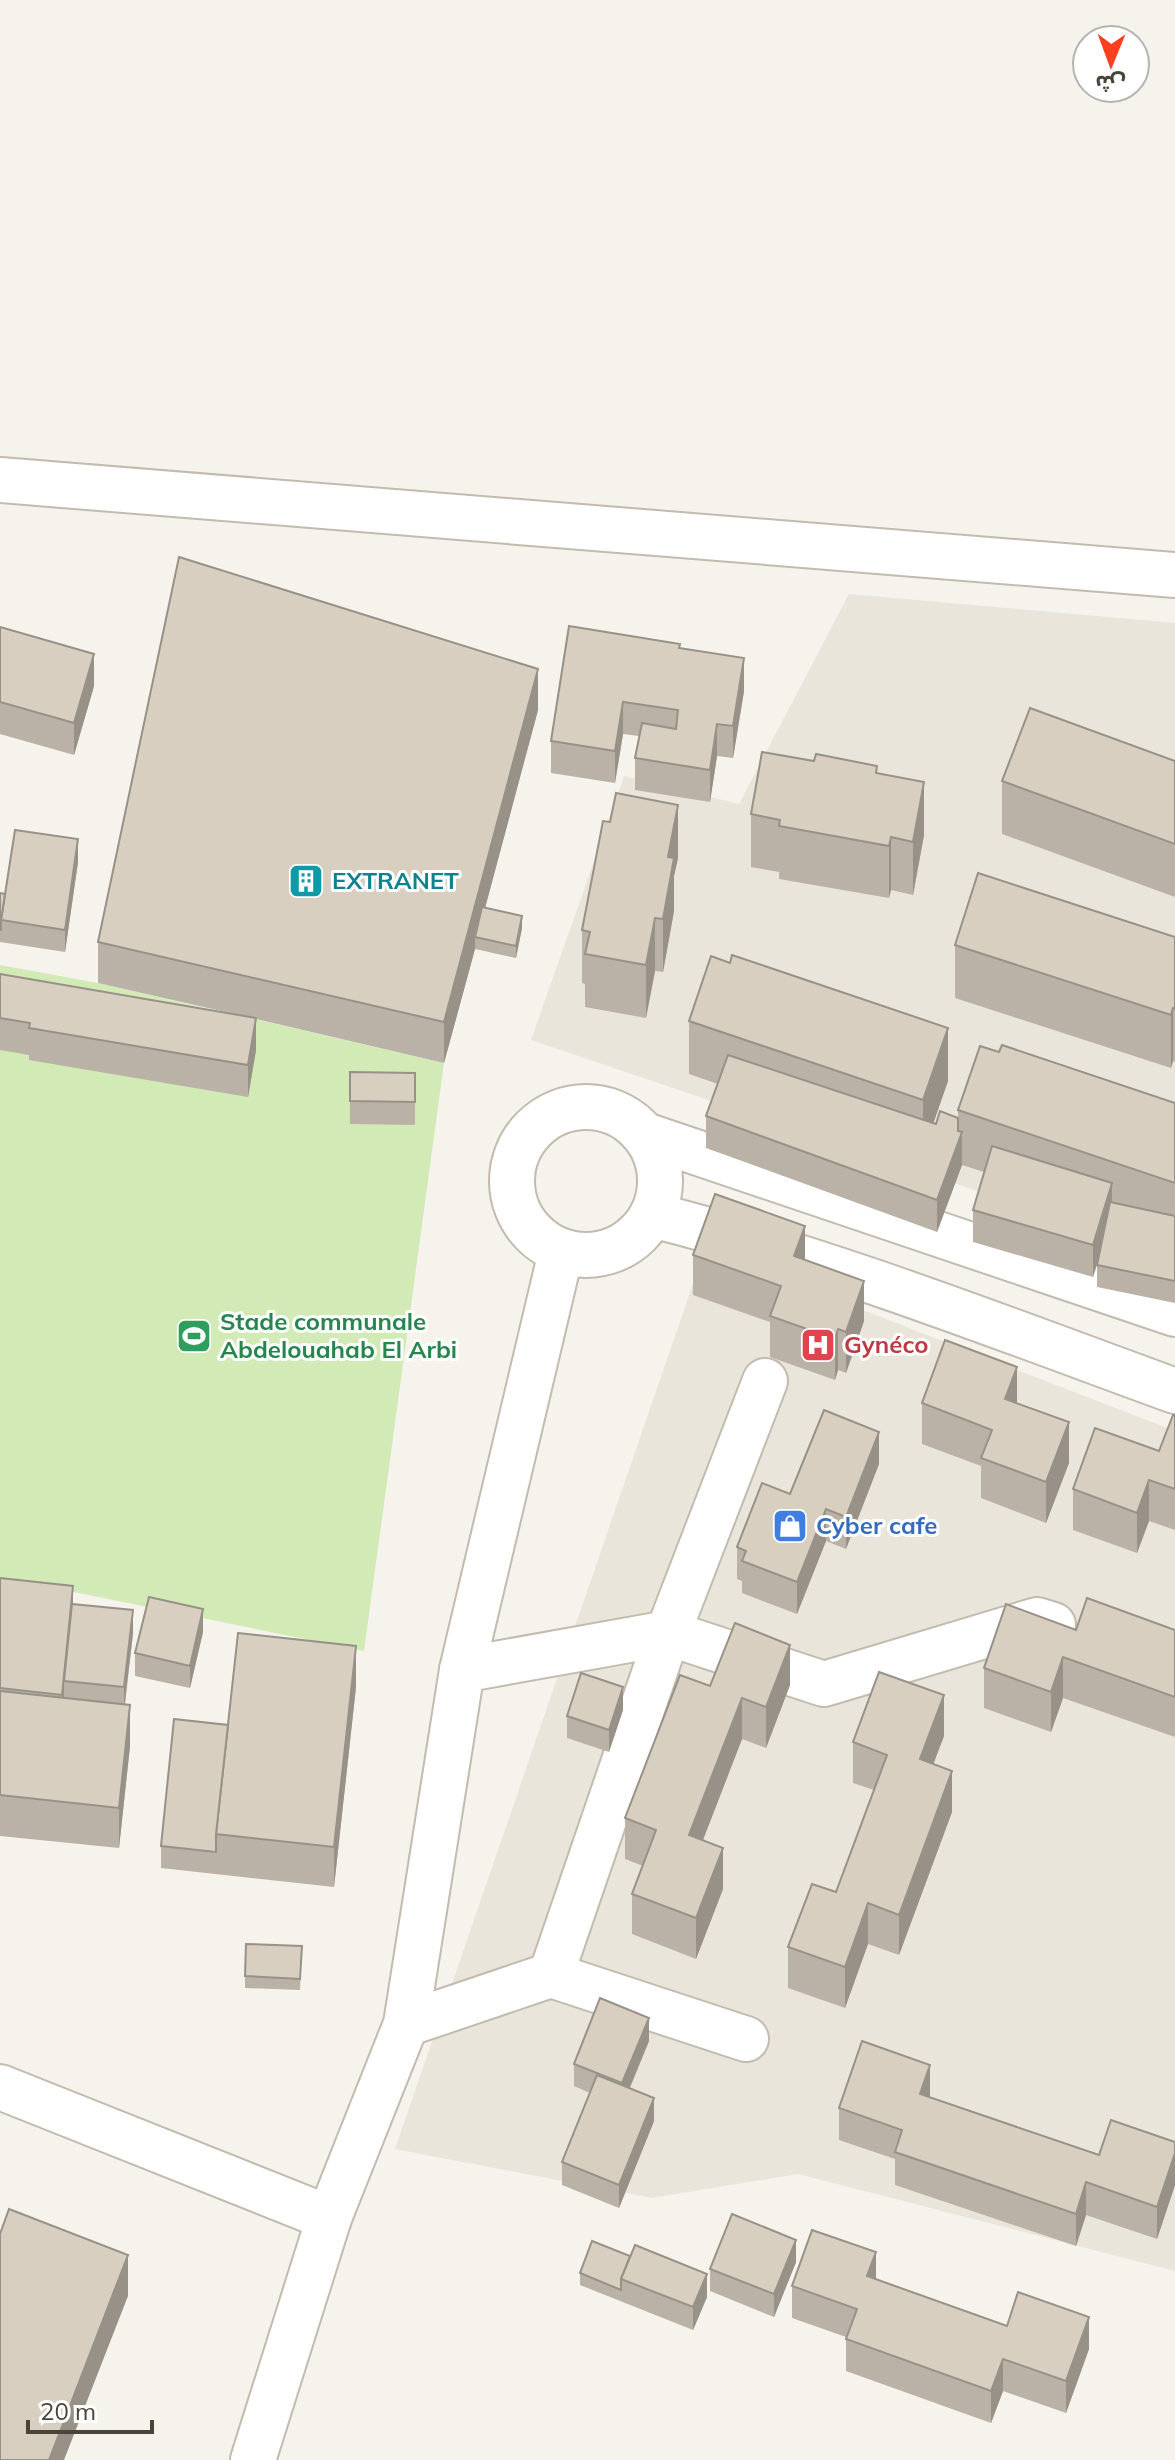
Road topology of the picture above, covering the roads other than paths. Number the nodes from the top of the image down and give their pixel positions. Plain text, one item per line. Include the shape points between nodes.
1 (0, 480) edge
2 (1175, 575) edge
3 (645, 1135) junction
4 (652, 1215) junction
5 (561, 1252) junction
6 (1175, 1314) edge
7 (765, 1381) dead end
8 (1175, 1391) edge
9 (668, 1633) junction
10 (1098, 1637) edge
11 (462, 1670) junction
12 (551, 1975) junction
13 (406, 2024) junction
14 (746, 2039) dead end
15 (0, 2087) edge
16 (329, 2218) junction
17 (253, 2460) edge

1 - 2 street
3 - 4 street via 660,1174
3 - 5 street via 611,1110 569,1108 532,1129 519,1147 512,1166 516,1208 526,1227
3 - 6 street
4 - 5 street via 623,1246 603,1254
4 - 8 street via 734,1236 912,1295
5 - 11 street
7 - 9 street
9 - 10 street via 824,1684 1037,1620
9 - 11 street
9 - 12 street
11 - 13 street
12 - 13 street
12 - 14 street
13 - 16 street
15 - 16 street
16 - 17 street

